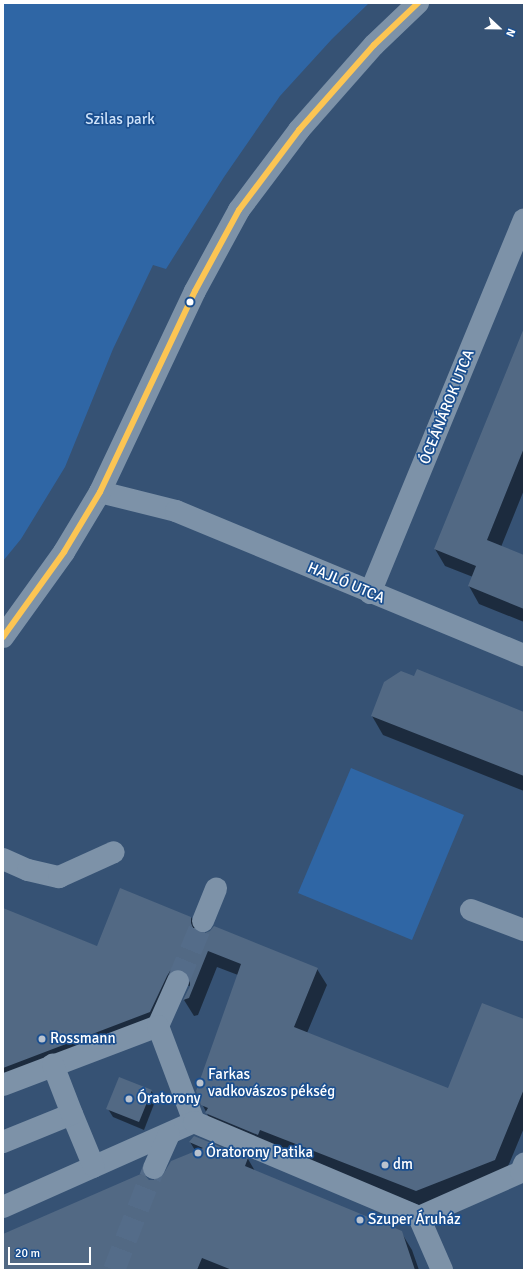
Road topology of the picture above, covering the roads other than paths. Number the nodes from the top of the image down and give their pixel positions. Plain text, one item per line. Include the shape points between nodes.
1 (418, 3) edge
2 (524, 220) edge
3 (100, 492) junction
4 (370, 593) junction
5 (3, 637) edge
6 (524, 655) edge
7 (114, 852) dead end
8 (3, 859) edge
9 (216, 888) dead end
10 (471, 910) dead end
11 (203, 921) tunnel mouth
12 (524, 930) edge
13 (178, 981) tunnel mouth
14 (158, 1026) junction
15 (53, 1065) junction
16 (3, 1085) edge
17 (72, 1114) junction
18 (194, 1122) junction
19 (169, 1134) junction
20 (3, 1142) edge
21 (94, 1167) junction
22 (154, 1168) tunnel mouth
23 (523, 1172) edge
24 (3, 1207) edge
25 (419, 1217) junction
26 (442, 1270) edge

1 - 3 street via 374,45 299,130 239,210 195,291
2 - 4 street, ÓCEÁNÁROK UTCA
3 - 4 street, HAJLÓ UTCA via 176,511
3 - 5 street via 64,552
4 - 6 street, HAJLÓ UTCA
7 - 8 street via 59,877 28,870
9 - 11 street
10 - 12 street
13 - 14 street
14 - 15 street
14 - 18 street
15 - 16 street
15 - 17 street
17 - 20 street
17 - 21 street
18 - 19 street
18 - 25 street
19 - 21 street
19 - 22 street
21 - 24 street
23 - 25 street
25 - 26 street

